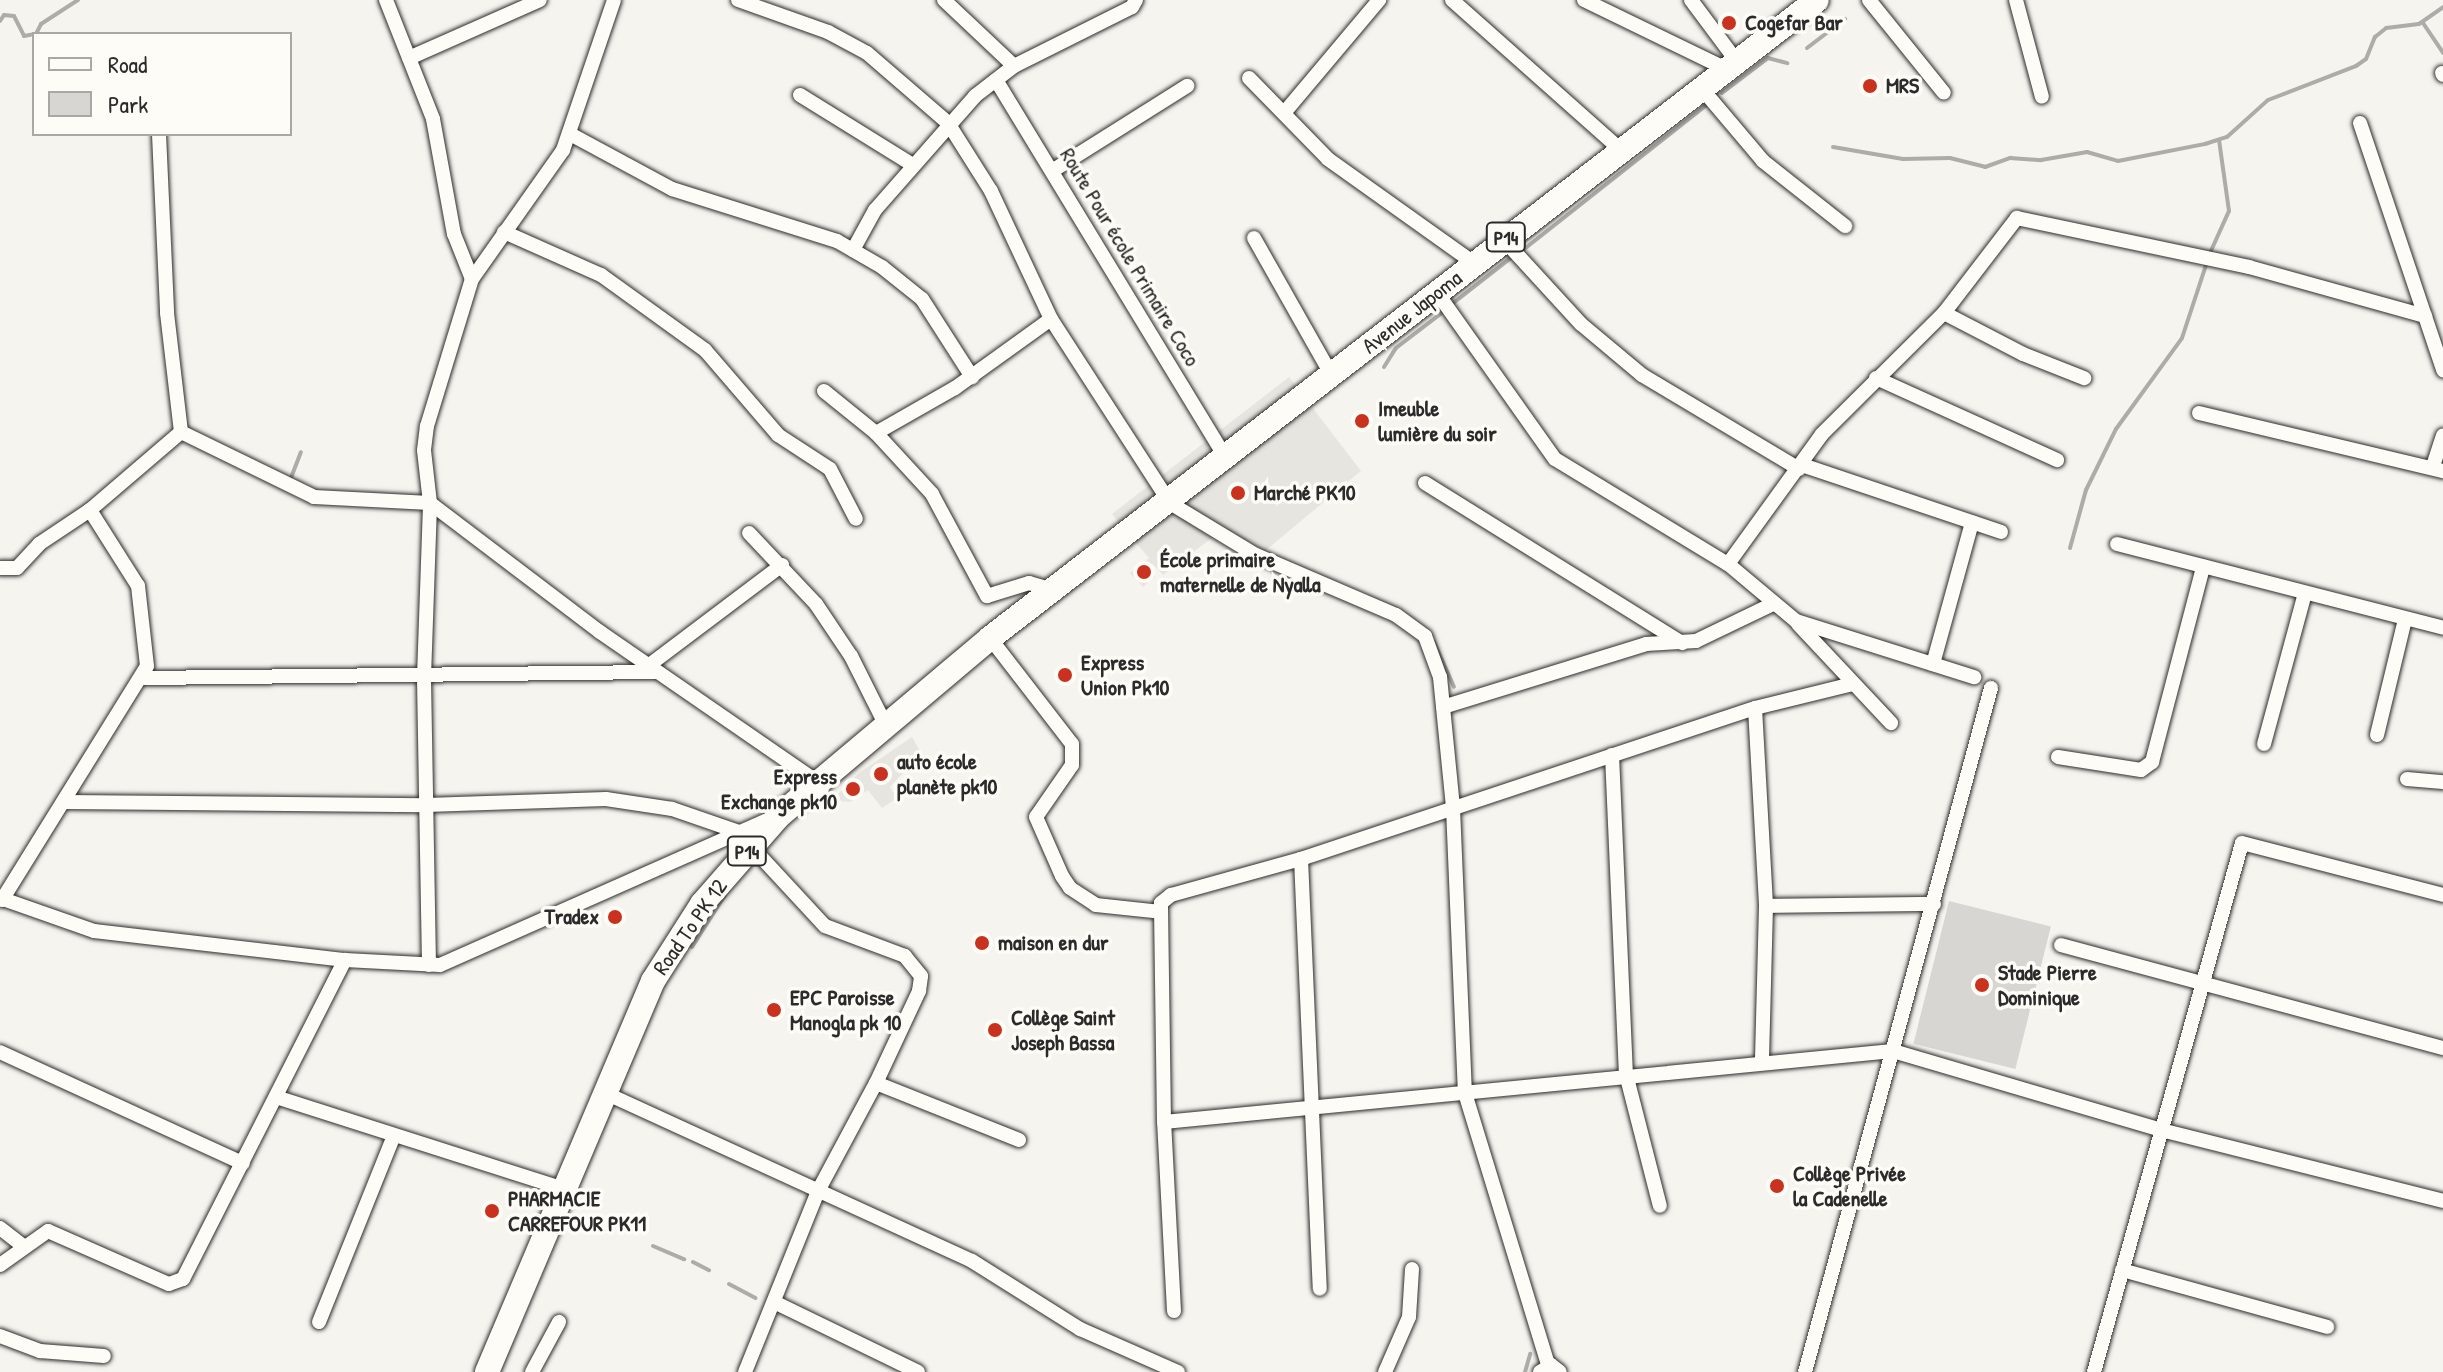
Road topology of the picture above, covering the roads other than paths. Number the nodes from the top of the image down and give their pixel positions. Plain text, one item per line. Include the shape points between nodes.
1 (386, 0) edge
2 (540, 0) edge
3 (614, 0) edge
4 (738, 0) edge
5 (945, 0) edge
6 (1136, 0) edge
7 (1379, 0) edge
8 (1452, 0) edge
9 (1584, 0) edge
10 (1691, 0) edge
11 (1817, 0) edge
12 (1869, 0) edge
13 (2016, 0) edge
14 (1790, 9) edge
15 (409, 58) junction
16 (1014, 66) junction
17 (1733, 66) junction
18 (1249, 78) dead end
19 (996, 80) junction
20 (1187, 86) dead end
21 (1703, 90) junction
22 (1944, 93) dead end
23 (800, 95) dead end
24 (2042, 97) dead end
25 (1284, 113) junction
26 (948, 123) junction
27 (2360, 123) dead end
28 (570, 134) junction
29 (159, 136) edge
30 (1622, 151) junction
31 (913, 165) junction
32 (1052, 171) junction
33 (1845, 226) dead end
34 (504, 232) junction
35 (1254, 238) dead end
36 (1503, 239) junction
37 (853, 250) junction
38 (1474, 263) junction
39 (472, 279) junction
40 (1438, 294) junction
41 (1944, 313) junction
42 (2425, 316) junction
43 (1051, 319) junction
44 (2443, 370) edge
45 (1331, 374) junction
46 (972, 377) junction
47 (1876, 378) junction
48 (2084, 378) dead end
49 (824, 391) dead end
50 (2199, 413) dead end
51 (181, 432) junction
52 (876, 433) junction
53 (2443, 436) edge
54 (1226, 458) junction
55 (2057, 460) dead end
56 (1800, 467) junction
57 (2438, 468) edge
58 (1199, 479) joint
59 (1425, 483) dead end
60 (430, 503) junction
61 (1170, 503) junction
62 (90, 510) junction
63 (856, 519) dead end
64 (1972, 522) junction
65 (2001, 532) dead end
66 (749, 533) dead end
67 (2117, 544) dead end
68 (1728, 564) junction
69 (782, 565) junction
70 (2203, 567) junction
71 (0, 568) edge
72 (1053, 590) junction
73 (2305, 593) junction
74 (1773, 604) junction
75 (2405, 619) junction
76 (1796, 621) junction
77 (2443, 628) edge
78 (990, 638) junction
79 (1684, 644) junction
80 (1933, 664) junction
81 (653, 669) junction
82 (424, 677) junction
83 (1974, 677) dead end
84 (144, 678) junction
85 (1853, 684) junction
86 (1991, 688) dead end
87 (1443, 707) junction
88 (1755, 708) junction
89 (1891, 723) dead end
90 (885, 724) junction
91 (2377, 735) dead end
92 (2264, 744) dead end
93 (1612, 755) junction
94 (2058, 757) dead end
95 (2407, 779) dead end
96 (816, 781) junction
97 (2443, 782) edge
98 (66, 802) junction
99 (426, 805) junction
100 (1453, 808) junction
101 (745, 839) junction
102 (1301, 859) junction
103 (2443, 895) edge
104 (1, 899) edge
105 (1934, 904) junction
106 (1766, 906) junction
107 (1161, 912) junction
108 (2061, 945) dead end
109 (345, 960) junction
110 (429, 965) junction
111 (2203, 982) junction
112 (2443, 1048) edge
113 (1893, 1051) junction
114 (0, 1052) edge
115 (1762, 1061) junction
116 (1626, 1074) junction
117 (876, 1083) junction
118 (603, 1092) junction
119 (1465, 1093) junction
120 (276, 1097) junction
121 (1312, 1109) junction
122 (1164, 1122) junction
123 (2161, 1130) junction
124 (394, 1135) junction
125 (1019, 1140) dead end
126 (243, 1163) junction
127 (562, 1188) junction
128 (818, 1191) junction
129 (2443, 1201) edge
130 (1660, 1206) dead end
131 (0, 1228) edge
132 (23, 1246) junction
133 (0, 1265) edge
134 (1412, 1269) dead end
135 (2122, 1270) junction
136 (1320, 1289) dead end
137 (774, 1302) junction
138 (1174, 1311) dead end
139 (319, 1322) dead end
140 (559, 1322) dead end
141 (2327, 1327) dead end
142 (0, 1336) edge
143 (104, 1356) dead end
144 (900, 1368) edge
145 (1549, 1370) edge
146 (487, 1372) edge
147 (532, 1372) edge
148 (745, 1372) edge
149 (918, 1372) edge
150 (1178, 1372) edge
151 (1385, 1372) edge
152 (1805, 1372) edge
153 (2094, 1372) edge

1 - 15 street
2 - 15 street
3 - 28 street
4 - 26 street via 828,32 867,53
5 - 16 street
6 - 16 street via 1132,7
7 - 25 street
8 - 30 street
9 - 17 street
10 - 17 street
11 - 14 main road, Avenue Japoma / P14
12 - 22 street
13 - 24 street
14 - 17 main road, Avenue Japoma / P14
15 - 39 street via 433,119 454,234
16 - 19 street
17 - 21 main road, Avenue Japoma / P14
18 - 25 street
19 - 26 street
19 - 32 street, Route Pour école Primaire Coco
20 - 32 street
21 - 30 main road, Avenue Japoma / P14
21 - 33 street via 1774,171
23 - 31 street
25 - 38 street via 1328,159
26 - 31 street
26 - 43 street via 991,191
27 - 42 street
28 - 34 street via 555,164
28 - 37 street via 672,189 744,208
29 - 51 street via 167,313
30 - 36 main road, Avenue Japoma / P14
31 - 37 street via 871,215
32 - 54 street, Route Pour école Primaire Coco
34 - 39 street
34 - 63 street via 601,275 705,350 778,435 830,469
35 - 45 street
36 - 38 main road, Avenue Japoma / P14
36 - 56 street via 1581,324 1642,375
37 - 46 street via 922,299
38 - 40 main road, Avenue Japoma / P14
39 - 60 street via 427,426
40 - 45 main road, Avenue Japoma / P14
40 - 68 street via 1555,459
41 - 42 street via 2013,220 2023,217 2249,267
41 - 47 street
41 - 48 street
42 - 44 street
43 - 46 street
43 - 61 street
45 - 54 main road, Avenue Japoma / P14
46 - 52 street
47 - 55 street
47 - 56 street via 1822,434
49 - 52 street
50 - 57 street
51 - 60 street via 314,497
51 - 62 street
52 - 72 street via 932,494 987,596 1029,583
53 - 57 street
54 - 58 main road, Avenue Japoma / P14
56 - 64 street
56 - 68 street
58 - 61 main road, Road To PK 12 / P14
59 - 79 street
60 - 81 street
60 - 82 street
61 - 72 main road, Road To PK 12 / P14
61 - 87 street via 1256,555 1412,624 1434,655
62 - 71 street via 39,544 17,568
62 - 84 street via 138,586 144,613
64 - 65 street
64 - 80 street
66 - 69 street
67 - 70 street
68 - 74 street
69 - 81 street
69 - 90 street via 851,656
70 - 73 street
70 - 94 street via 2148,768
72 - 78 main road, Road To PK 12 / P14
73 - 75 street
73 - 92 street
74 - 76 street
74 - 79 street
75 - 77 street
75 - 91 street
76 - 80 street
76 - 85 street
78 - 90 main road, Road To PK 12 / P14
78 - 107 street via 1072,744 1072,765 1036,817 1062,876 1096,905
79 - 87 street via 1646,644
80 - 83 street
81 - 82 street
81 - 96 street
82 - 84 street
82 - 99 street
84 - 98 street
85 - 88 street
85 - 89 street
86 - 105 street
87 - 100 street
88 - 93 street
88 - 106 street
90 - 96 main road, Road To PK 12 / P14
93 - 100 street
93 - 116 street
95 - 97 street
96 - 101 main road, Road To PK 12 / P14
98 - 99 street
98 - 104 street
99 - 101 street via 606,799 672,809
99 - 110 street
100 - 102 street
100 - 119 street
101 - 110 street via 451,962
101 - 117 street via 825,926 905,956 921,976
101 - 118 main road, Road To PK 12 / P14 via 666,957
102 - 107 street via 1171,895 1161,903
102 - 121 street
103 - 111 street via 2242,843
104 - 109 street via 94,931
105 - 106 street
105 - 113 street
106 - 115 street
107 - 122 street
108 - 111 street
109 - 110 street
109 - 120 street
111 - 112 street
111 - 123 street
113 - 115 street
113 - 123 street
113 - 152 street
114 - 126 street
115 - 116 street
116 - 119 street
116 - 130 street
117 - 125 street
117 - 128 street
118 - 127 main road, Road To PK 12 / P14
118 - 128 street
119 - 121 street
119 - 145 street
120 - 124 street
120 - 126 street
121 - 122 street
121 - 136 street
122 - 138 street
123 - 129 street
123 - 135 street
124 - 127 street
124 - 139 street
126 - 132 street via 178,1283 169,1284 56,1232 41,1232
127 - 146 main road, Road To PK 12 / P14
128 - 137 street
128 - 150 street via 972,1261 1080,1329
131 - 132 street
132 - 133 street
134 - 151 street via 1409,1317
135 - 141 street
135 - 153 street
137 - 144 street
137 - 148 street
140 - 147 street
142 - 143 street via 40,1351
144 - 149 street

